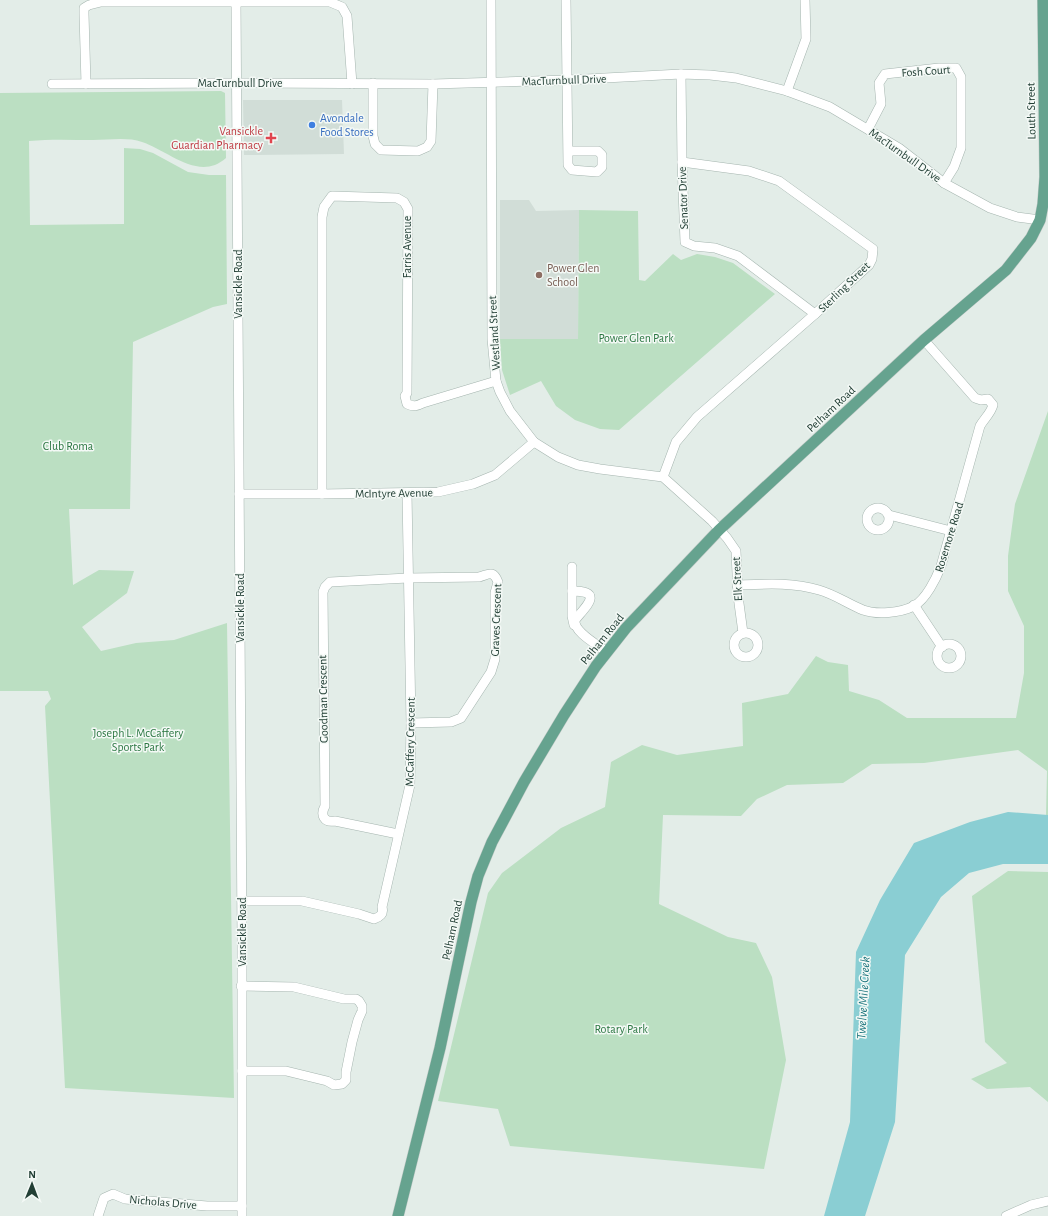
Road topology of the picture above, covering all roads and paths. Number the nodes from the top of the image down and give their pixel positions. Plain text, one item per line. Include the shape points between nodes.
1 (491, 0) edge
2 (566, 0) edge
3 (805, 0) edge
4 (1043, 0) edge
5 (236, 1) edge
6 (681, 74) junction
7 (567, 80) junction
8 (236, 83) junction
9 (492, 83) junction
10 (52, 84) dead end
11 (86, 84) junction
12 (352, 84) junction
13 (373, 84) junction
14 (433, 84) junction
15 (787, 91) junction
16 (868, 129) junction
17 (569, 151) dead end
18 (682, 162) junction
19 (1046, 182) edge
20 (944, 183) junction
21 (1044, 220) edge
22 (816, 314) junction
23 (924, 340) junction
24 (496, 381) junction
25 (534, 442) junction
26 (663, 477) junction
27 (407, 493) junction
28 (239, 494) junction
29 (322, 494) junction
30 (889, 515) dead end
31 (719, 530) junction
32 (951, 531) junction
33 (572, 567) dead end
34 (408, 578) junction
35 (737, 585) junction
36 (572, 591) junction
37 (914, 605) junction
38 (578, 629) junction
39 (743, 634) dead end
40 (942, 647) dead end
41 (607, 652) junction
42 (411, 723) junction
43 (398, 834) junction
44 (242, 901) junction
45 (241, 986) junction
46 (242, 1071) junction
47 (1048, 1201) edge
48 (242, 1206) junction
49 (98, 1216) edge
50 (242, 1216) edge
51 (398, 1216) edge
52 (1006, 1216) edge

1 - 9 street, Westland Street
2 - 7 street
3 - 15 street via 806,39
4 - 19 main road, Louth Street
5 - 8 street, Vansickle Road
5 - 11 street via 101,2 89,5 84,8
5 - 12 street via 330,2 342,7 347,16
6 - 7 street, MacTurnbull Drive
6 - 15 street, MacTurnbull Drive via 736,78
6 - 18 street, Senator Drive
7 - 9 street, MacTurnbull Drive
7 - 17 street
8 - 11 street, MacTurnbull Drive
8 - 12 street, MacTurnbull Drive
8 - 28 street, Vansickle Road
9 - 14 street, MacTurnbull Drive
9 - 24 street, Westland Street via 492,339
10 - 11 street, MacTurnbull Drive
12 - 13 street, MacTurnbull Drive
13 - 14 street, MacTurnbull Drive
13 - 14 street via 373,136 376,144 381,150 418,151 427,147 431,141
15 - 16 street, MacTurnbull Drive via 830,107
16 - 20 street, MacTurnbull Drive via 899,148
16 - 20 street, Fosh Court via 881,104 879,83 885,74 956,68 961,77 961,148 954,167
18 - 22 street, Senator Drive via 684,242 738,256
18 - 22 street, Sterling Street via 749,171 779,181 873,249 869,265
19 - 21 main road, Louth Street
20 - 21 street, MacTurnbull Drive via 990,208 1017,217
21 - 23 main road, Pelham Road via 1006,270
22 - 26 street, Sterling Street via 697,417 676,442
23 - 31 main road, Pelham Road
23 - 32 street, Rosemore Road via 975,398 988,399 993,405 980,426
24 - 25 street, Westland Street via 510,411
24 - 29 street, Farris Avenue via 418,406 408,404 405,396 408,209 404,202 396,198 332,196 324,207 322,217
25 - 26 street, Westland Street via 558,457 578,464
25 - 27 street, McIntyre Avenue via 488,478 438,492
26 - 31 street
27 - 29 street, McIntyre Avenue
27 - 34 street, McCaffery Crescent
28 - 29 street, McIntyre Avenue
28 - 44 street, Vansickle Road
30 - 32 street
31 - 35 street, Elk Street via 736,552
31 - 41 main road, Pelham Road via 626,628
32 - 37 street, Rosemore Road via 936,578 927,593
33 - 36 street
34 - 42 street, McCaffery Crescent
34 - 42 street, Graves Crescent via 479,577 489,574 498,582 495,593 495,660 491,672 460,718 451,722
34 - 43 street, Goodman Crescent via 330,582 323,592 322,609 325,806 322,816 328,821
35 - 37 street, Rosemore Road via 801,585 874,612 894,612
35 - 39 street, Elk Street
36 - 38 street via 573,620
36 - 38 street via 585,592 590,598 589,604 575,620
37 - 40 street
38 - 41 street
41 - 51 main road, Pelham Road via 568,708 524,782 482,863
42 - 43 street, McCaffery Crescent via 410,785
43 - 44 street, McCaffery Crescent via 383,912 377,918 370,919 359,914 302,901
44 - 45 street, Vansickle Road
45 - 46 street, Vansickle Road
45 - 46 street via 298,987 344,999 356,999 360,1001 362,1008 352,1042 346,1080 342,1084 333,1085 327,1081 286,1071
46 - 48 street, Vansickle Road
47 - 52 street
48 - 49 street, Nicholas Drive via 207,1206 124,1199 113,1194 103,1200
48 - 50 street, Vansickle Road

